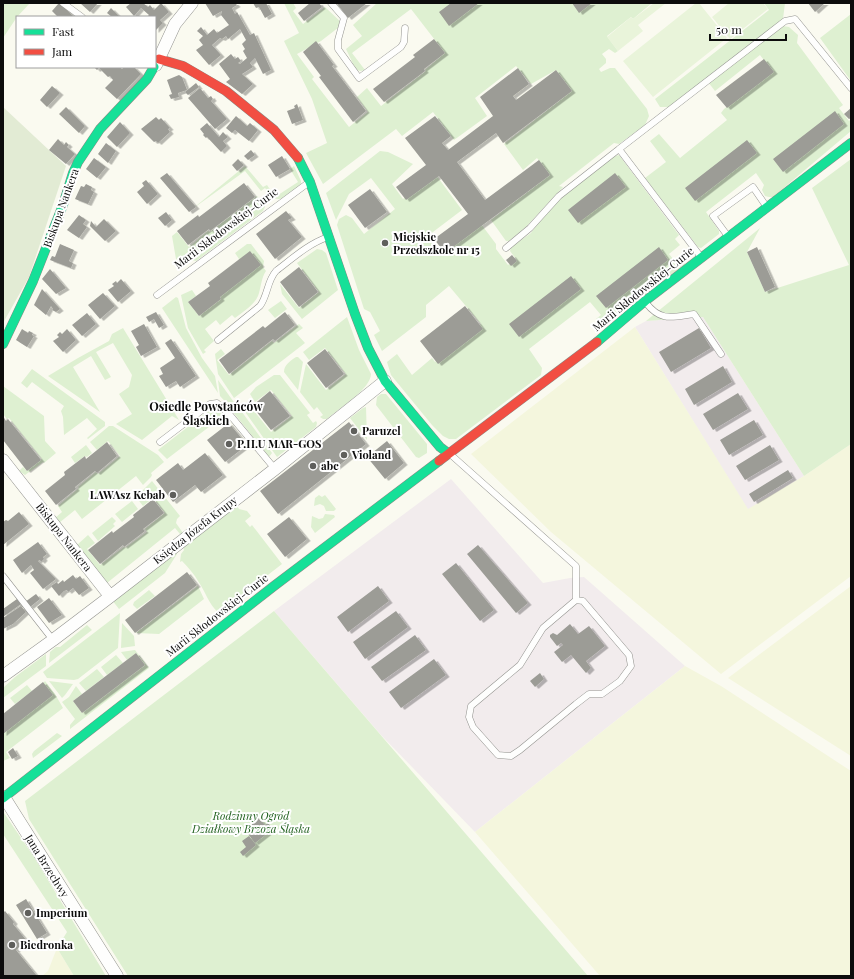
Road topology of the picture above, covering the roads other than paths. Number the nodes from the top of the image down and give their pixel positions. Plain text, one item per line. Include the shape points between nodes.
1 (63, 3) edge
2 (192, 3) edge
3 (331, 3) edge
4 (81, 16) edge
5 (405, 28) dead end
6 (156, 63) edge
7 (153, 68) edge
8 (851, 88) edge
9 (851, 143) edge
10 (619, 149) junction
11 (310, 182) junction
12 (767, 207) junction
13 (728, 236) junction
14 (329, 237) junction
15 (506, 248) dead end
16 (702, 258) junction
17 (157, 294) dead end
18 (645, 301) junction
19 (218, 340) dead end
20 (3, 344) edge
21 (721, 354) dead end
22 (385, 381) junction
23 (160, 442) dead end
24 (448, 453) junction
25 (3, 460) edge
26 (275, 469) junction
27 (3, 576) edge
28 (110, 596) junction
29 (576, 600) junction
30 (53, 640) junction
31 (3, 676) edge
32 (3, 797) edge
33 (117, 976) edge

1 - 4 lane
2 - 6 street, Biskupa Nankera via 175,24
3 - 5 lane via 344,18 338,49 359,78 401,47
6 - 11 street via 183,66 226,91 274,130 295,153
7 - 20 street, Biskupa Nankera via 147,79 100,129 78,162 34,281
8 - 10 lane via 795,19 785,21
9 - 12 street, Marii Skłodowskiej-Curie
10 - 15 lane via 559,196 530,228
10 - 16 lane
11 - 14 street
11 - 17 lane, Marii Skłodowskiej-Curie
12 - 13 street, Marii Skłodowskiej-Curie
12 - 13 lane via 753,187 713,216
13 - 16 street, Marii Skłodowskiej-Curie
14 - 19 lane via 307,247 276,271 260,306
14 - 22 street via 366,343
16 - 18 street, Marii Skłodowskiej-Curie
18 - 21 lane via 653,311 670,318 694,314
18 - 24 street, Marii Skłodowskiej-Curie via 602,338
22 - 24 street via 440,447
22 - 26 street, Księdza Józefa Krupy
23 - 26 lane via 210,404 217,403
24 - 29 lane via 576,566
24 - 32 street, Marii Skłodowskiej-Curie
25 - 28 street, Biskupa Nankera
26 - 28 street, Księdza Józefa Krupy
27 - 30 lane
28 - 30 street, Księdza Józefa Krupy
29 - 29 lane via 543,628 520,666 471,706 469,717 473,727 498,755 511,756 520,750 589,694 602,694 620,681 631,666 629,655 583,601
30 - 31 street, Księdza Józefa Krupy
32 - 33 street, Jana Brzechwy

